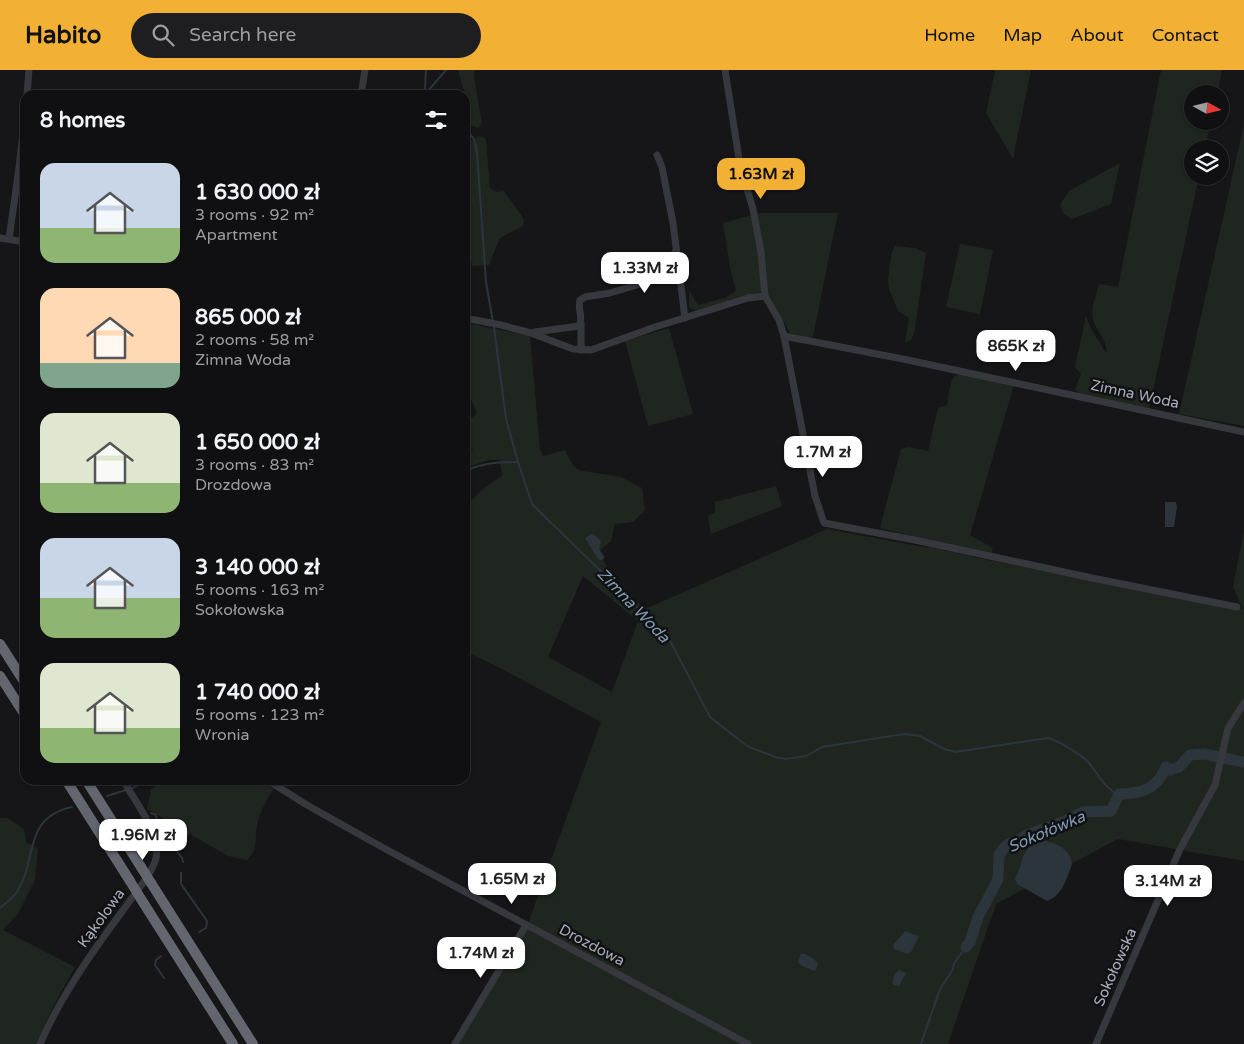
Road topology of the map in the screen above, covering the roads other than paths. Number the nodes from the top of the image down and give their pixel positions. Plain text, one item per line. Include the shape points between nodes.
1 (29, 70) edge
2 (365, 70) edge
3 (725, 70) edge
4 (27, 90) edge
5 (362, 90) edge
6 (657, 155) dead end
7 (20, 159) edge
8 (0, 238) edge
9 (9, 239) junction
10 (20, 241) edge
11 (676, 250) junction
12 (765, 296) junction
13 (685, 318) junction
14 (470, 319) edge
15 (581, 322) junction
16 (530, 332) junction
17 (784, 336) junction
18 (581, 350) junction
19 (1244, 432) edge
20 (1238, 607) dead end
21 (0, 644) edge
22 (20, 675) edge
23 (0, 676) edge
24 (1244, 703) edge
25 (20, 708) edge
26 (69, 785) edge
27 (89, 785) edge
28 (126, 785) edge
29 (275, 785) edge
30 (526, 925) junction
31 (40, 1044) edge
32 (233, 1044) edge
33 (254, 1044) edge
34 (455, 1044) edge
35 (748, 1044) edge
36 (1096, 1044) edge

1 - 4 street
2 - 5 street
3 - 12 street via 740,165 761,252
6 - 11 street via 662,167
7 - 9 street
8 - 9 street
9 - 10 street
11 - 13 street
11 - 15 street via 656,279 580,300
12 - 13 street via 748,298
12 - 17 street
13 - 18 street via 601,347
14 - 16 street
15 - 16 street via 576,327
15 - 18 street
16 - 18 street
17 - 19 street, Zimna Woda
17 - 20 street via 815,496 824,523
21 - 22 highway
23 - 25 highway
24 - 36 street, Sokołowska via 1228,728 1212,791 1180,849
26 - 32 highway, bridge
27 - 33 highway, bridge
28 - 31 street, Kąkolowa via 152,830 156,842 155,862 74,980
29 - 30 street, Drozdowa via 329,818
30 - 34 street
30 - 35 street, Drozdowa

